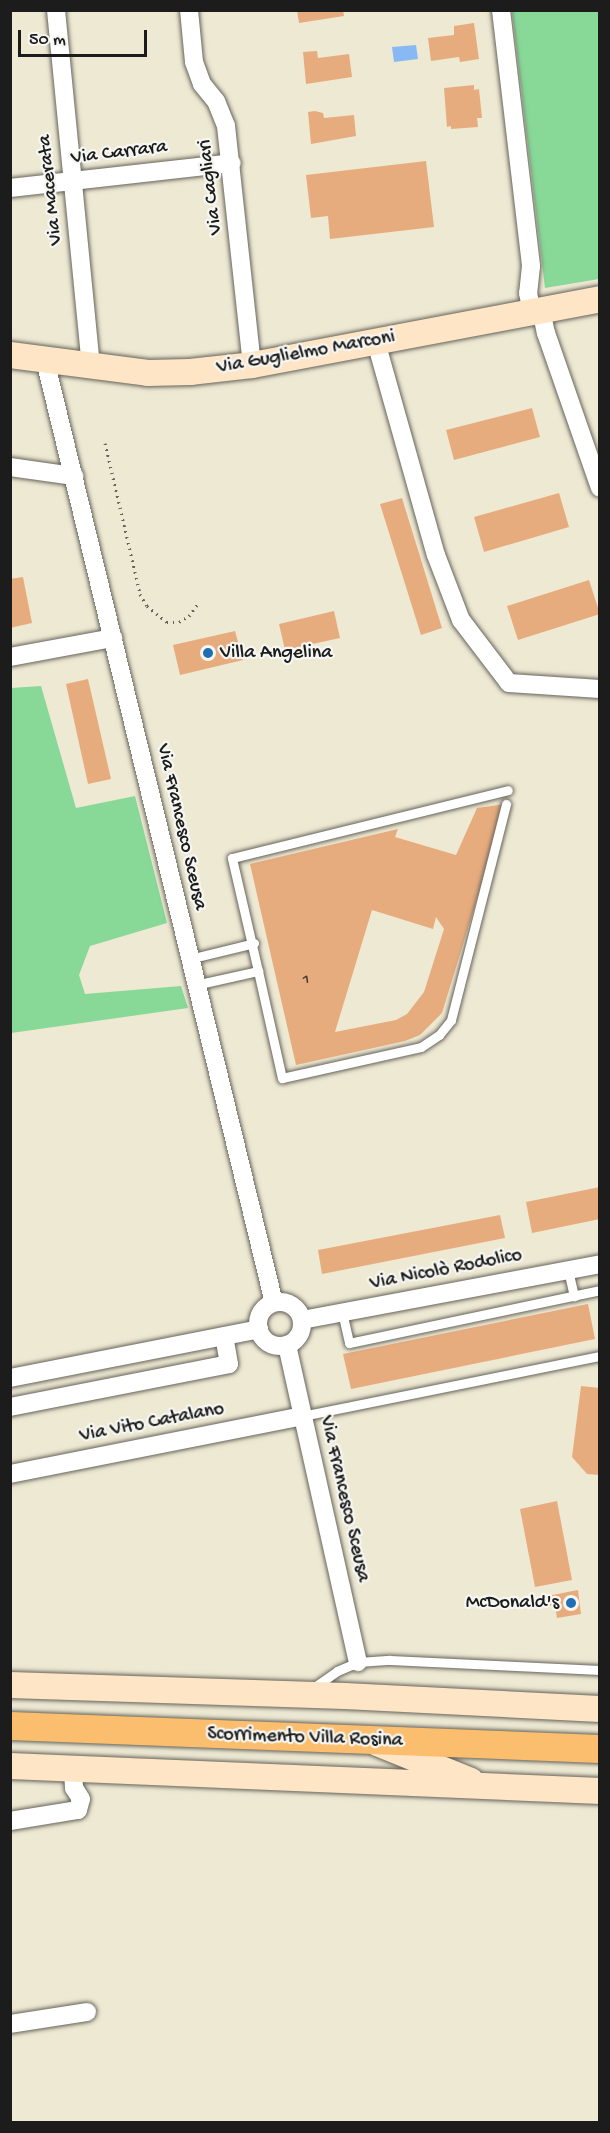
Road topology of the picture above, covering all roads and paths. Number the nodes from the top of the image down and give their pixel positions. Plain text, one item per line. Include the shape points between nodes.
1 (56, 10) edge
2 (189, 10) edge
3 (501, 10) edge
4 (232, 163) junction
5 (73, 181) junction
6 (10, 188) edge
7 (600, 299) edge
8 (536, 311) junction
9 (376, 342) junction
10 (10, 355) edge
11 (45, 360) junction
12 (252, 365) junction
13 (91, 366) junction
14 (105, 444) dead end
15 (10, 467) edge
16 (596, 470) edge
17 (74, 476) junction
18 (600, 488) edge
19 (197, 605) dead end
20 (113, 638) junction
21 (10, 657) edge
22 (600, 689) edge
23 (508, 790) dead end
24 (507, 804) dead end
25 (254, 943) junction
26 (189, 959) junction
27 (258, 971) junction
28 (195, 985) junction
29 (600, 1264) edge
30 (568, 1270) junction
31 (599, 1291) edge
32 (574, 1296) junction
33 (274, 1303) junction
34 (342, 1312) junction
35 (302, 1320) junction
36 (259, 1329) junction
37 (224, 1336) junction
38 (287, 1345) junction
39 (600, 1356) edge
40 (10, 1378) edge
41 (10, 1407) edge
42 (302, 1416) junction
43 (10, 1474) edge
44 (358, 1662) junction
45 (600, 1670) edge
46 (10, 1685) edge
47 (304, 1695) junction
48 (600, 1709) edge
49 (10, 1726) edge
50 (371, 1740) junction
51 (600, 1749) edge
52 (10, 1766) edge
53 (73, 1768) junction
54 (488, 1788) junction
55 (600, 1791) edge
56 (10, 1821) edge
57 (87, 2012) dead end
58 (10, 2024) edge

1 - 5 street, Via Macerata
2 - 4 street, Via Cagliari via 194,62 226,126
3 - 8 street via 531,267 528,293
4 - 5 street, Via Carrara
4 - 12 street, Via Cagliari
5 - 6 street, Via Carrara
5 - 13 street, Via Macerata
7 - 8 street, Via Guglielmo Marconi
8 - 9 street, Via Guglielmo Marconi
8 - 16 street
9 - 12 street, Via Guglielmo Marconi
9 - 22 street via 445,581 461,620 509,683
10 - 11 street, Via Guglielmo Marconi
11 - 13 street, Via Guglielmo Marconi
11 - 17 street, Via Francesco Sceusa
12 - 13 street, Via Guglielmo Marconi via 148,373
14 - 19 path via 147,606 166,622 179,622
15 - 17 street
16 - 18 street
17 - 20 street, Via Francesco Sceusa
20 - 21 street
20 - 26 street, Via Francesco Sceusa
23 - 25 lane via 232,858
24 - 27 lane via 451,1020 439,1035 421,1047 282,1078
25 - 26 lane
25 - 27 lane
26 - 28 street, Via Francesco Sceusa
27 - 28 lane
28 - 33 street, Via Francesco Sceusa
29 - 30 street, Via Nicolò Rodolico
30 - 32 lane
30 - 34 street, Via Nicolò Rodolico
31 - 32 lane
32 - 34 lane via 349,1343
33 - 35 street via 288,1304
33 - 36 street via 263,1310
34 - 35 street, Via Nicolò Rodolico
35 - 38 street via 300,1333
36 - 37 street
36 - 38 street via 266,1342
37 - 40 street
37 - 41 street via 229,1364
38 - 42 street, Via Francesco Sceusa
39 - 42 lane
42 - 43 street, Via Vito Catalano
42 - 44 street, Via Francesco Sceusa
44 - 45 lane via 390,1660
44 - 47 lane via 337,1671
46 - 47 street
47 - 48 street
49 - 50 main road, Scorrimento Villa Rosina
50 - 51 main road, Scorrimento Villa Rosina
50 - 54 street
52 - 53 street
53 - 54 street
53 - 56 street via 81,1800 78,1810
54 - 55 street
57 - 58 street

